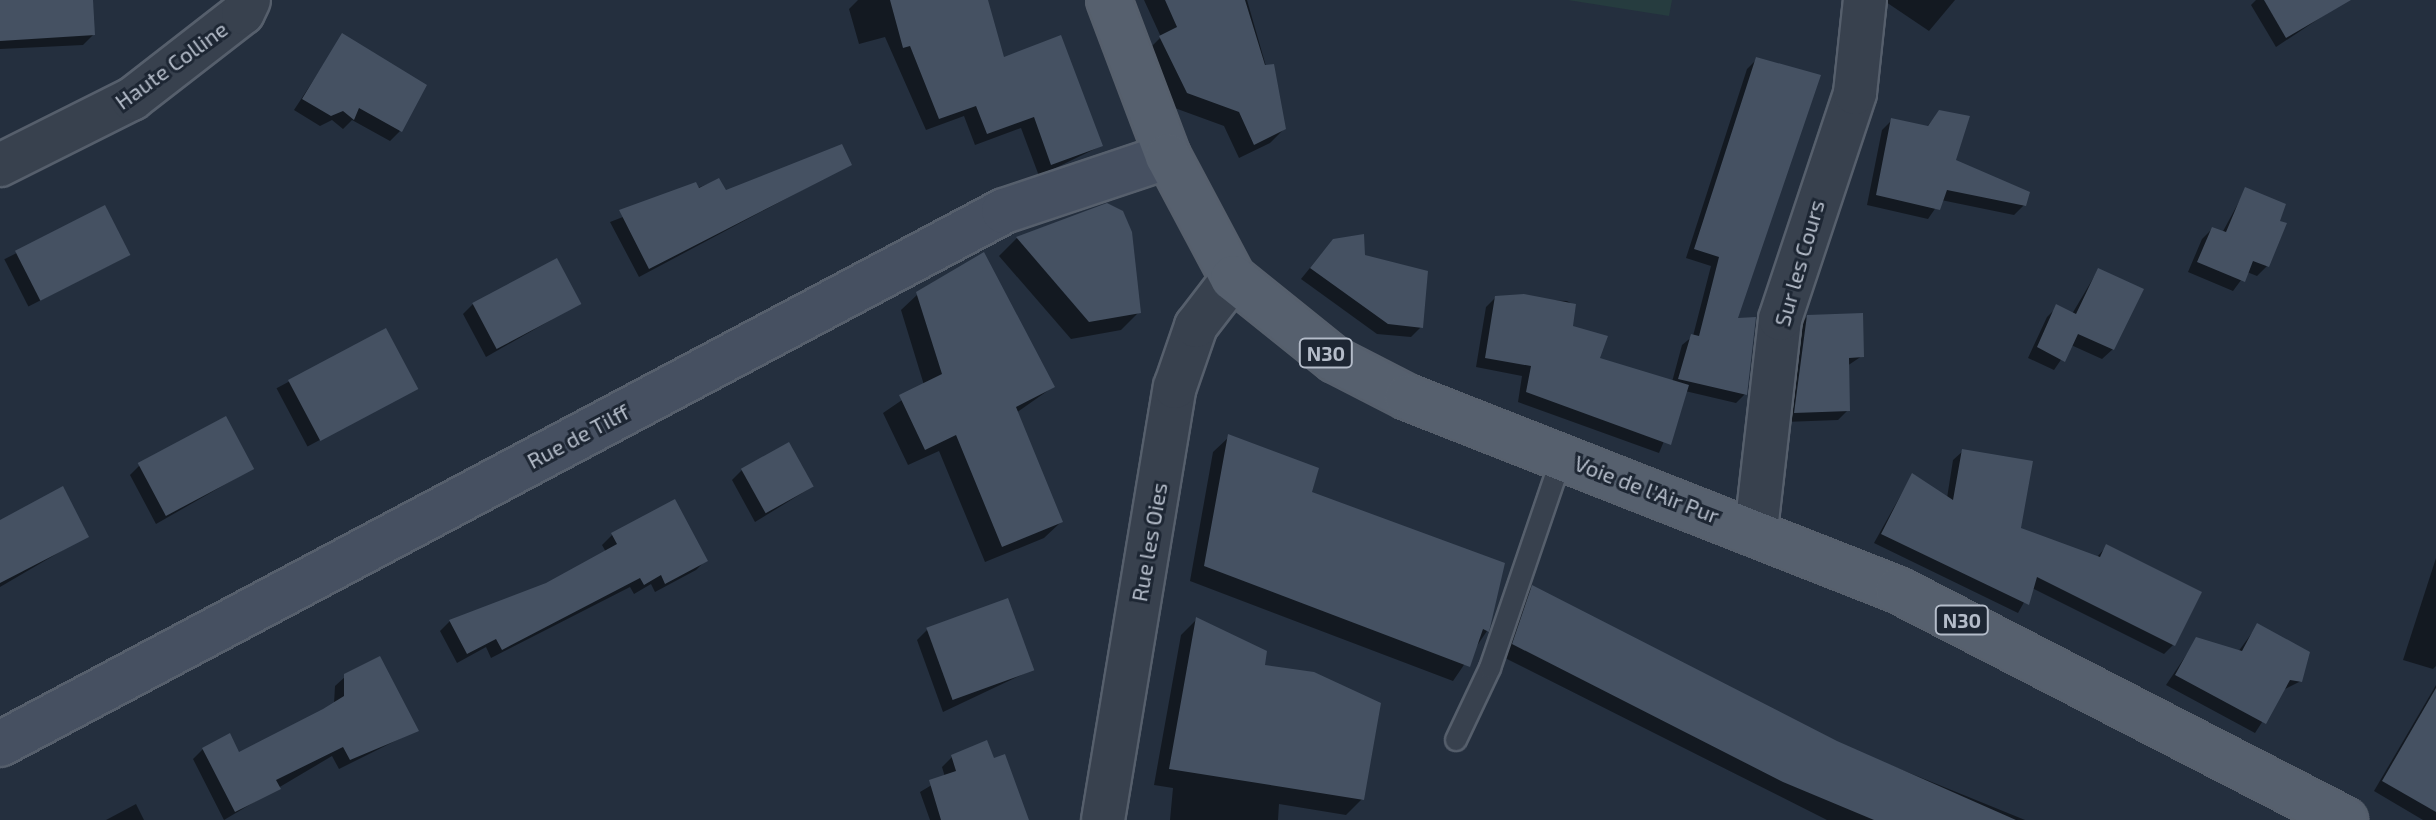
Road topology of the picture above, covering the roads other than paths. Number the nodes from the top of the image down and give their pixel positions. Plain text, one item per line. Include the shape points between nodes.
1 (249, 0) edge
2 (1109, 0) edge
3 (1865, 0) edge
4 (1168, 156) junction
5 (0, 165) edge
6 (1233, 278) junction
7 (1562, 457) junction
8 (1756, 530) junction
9 (1456, 740) dead end
10 (0, 744) edge
11 (1103, 820) edge
12 (2345, 820) edge

1 - 5 street, Haute Colline via 243,13 132,99
2 - 4 main road, Voie de l'Air Pur / N30
3 - 8 street, Sur les Cours via 1855,93 1780,319
4 - 6 main road, Voie de l'Air Pur / N30
4 - 10 main road, Rue de Tilff via 1004,211
6 - 7 main road, Voie de l'Air Pur / N30 via 1335,360 1407,397
6 - 11 street, Rue les Oies via 1196,326 1179,372
7 - 8 main road, Voie de l'Air Pur / N30
7 - 9 lane via 1490,668
8 - 12 main road, Voie de l'Air Pur / N30 via 2008,642

